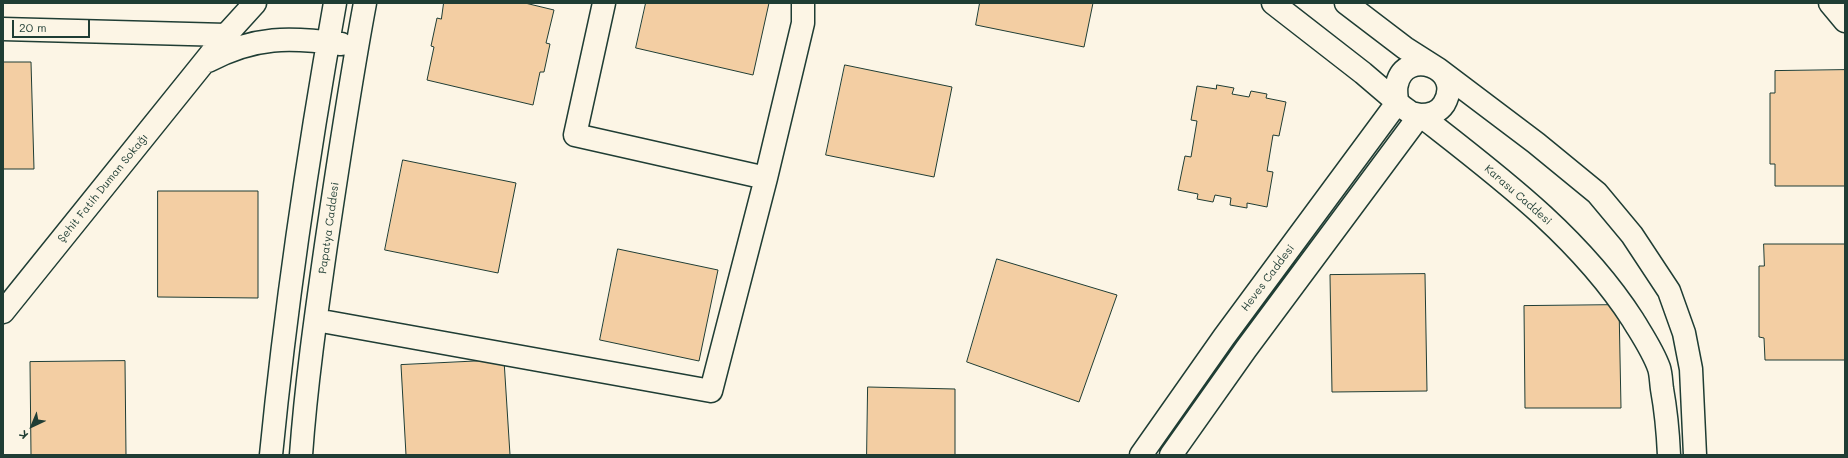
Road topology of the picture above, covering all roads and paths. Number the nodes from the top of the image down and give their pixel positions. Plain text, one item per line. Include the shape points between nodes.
1 (254, 3) edge
2 (335, 3) edge
3 (365, 3) edge
4 (604, 3) edge
5 (803, 3) edge
6 (1273, 3) edge
7 (1346, 3) edge
8 (1830, 3) edge
9 (1845, 21) edge
10 (3, 30) edge
11 (226, 35) junction
12 (328, 42) junction
13 (357, 46) junction
14 (204, 64) junction
15 (1438, 69) junction
16 (1397, 103) junction
17 (1420, 115) junction
18 (766, 178) junction
19 (3, 312) edge
20 (316, 320) junction
21 (271, 455) edge
22 (300, 455) edge
23 (1141, 455) edge
24 (1171, 455) edge
25 (1669, 455) edge
26 (1695, 455) edge

1 - 11 street, Şehit Fatih Duman Sokağı
2 - 12 street
3 - 13 street, Papatya Caddesi
4 - 18 street via 575,135
5 - 18 street via 803,23
6 - 16 street, Karasu Caddesi via 1363,73
7 - 15 street via 1405,48
8 - 9 street
10 - 11 street
11 - 14 street, Şehit Fatih Duman Sokağı
12 - 13 street
12 - 14 street via 291,38 255,43 237,48
12 - 21 street via 299,214
13 - 20 street, Papatya Caddesi
14 - 19 street, Şehit Fatih Duman Sokağı
15 - 16 street via 1422,64 1406,70 1397,84
15 - 17 street via 1447,83 1446,100 1435,112
15 - 26 street via 1597,193 1645,254 1669,291 1684,333 1691,369
16 - 17 street, Karasu Caddesi via 1410,113
16 - 23 street, Heves Caddesi via 1224,337
17 - 24 street
17 - 25 street, Karasu Caddesi via 1511,186 1600,275 1622,304 1659,369
18 - 20 street via 711,391
20 - 22 street, Papatya Caddesi

